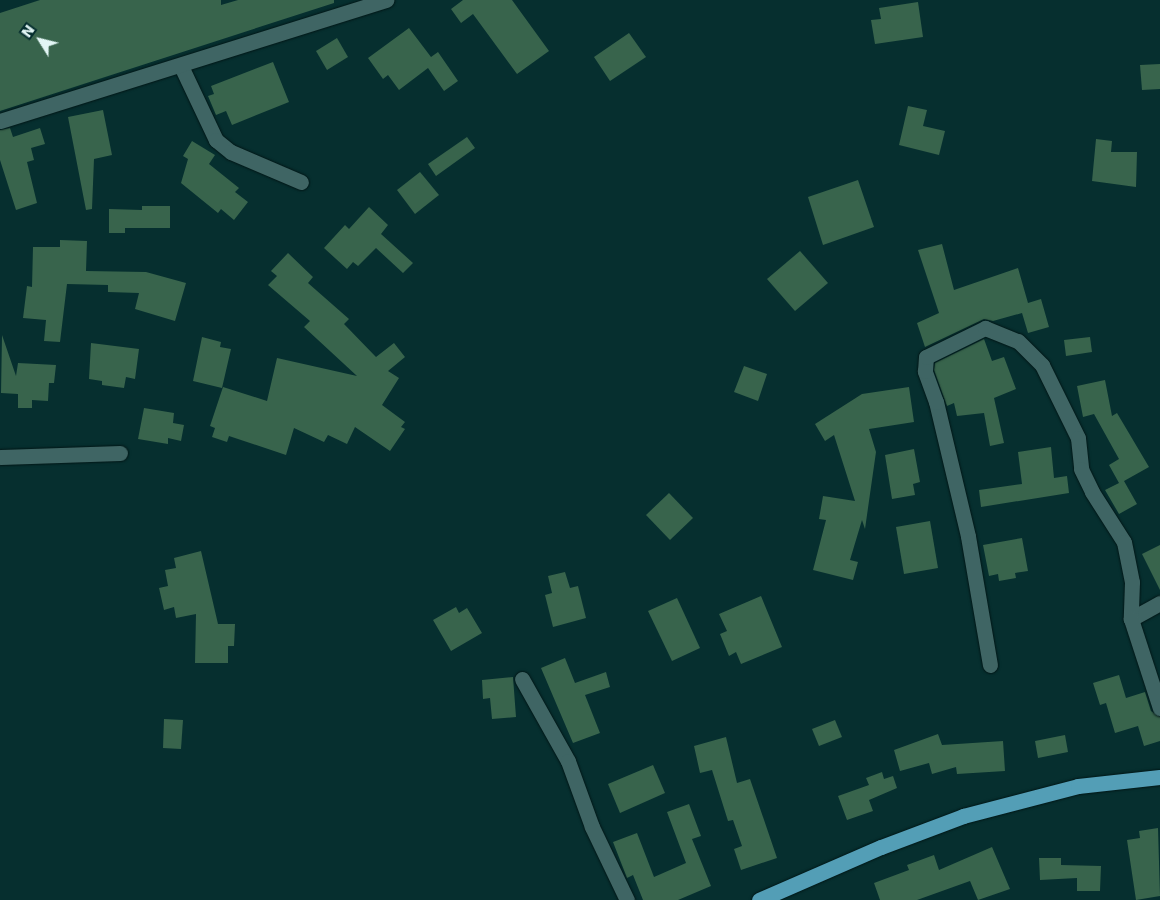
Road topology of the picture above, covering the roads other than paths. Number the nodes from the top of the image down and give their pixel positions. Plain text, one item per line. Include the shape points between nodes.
1 (386, 0) edge
2 (181, 66) junction
3 (0, 121) edge
4 (301, 182) dead end
5 (120, 453) dead end
6 (0, 456) edge
7 (1160, 604) edge
8 (1131, 620) junction
9 (990, 665) dead end
10 (522, 679) dead end
11 (1160, 708) edge
12 (1160, 777) edge
13 (627, 900) edge
14 (759, 900) edge

1 - 2 street
2 - 3 street
2 - 4 street via 216,140 231,152
5 - 6 street
7 - 8 street
8 - 9 street via 1132,582 1124,542 1081,469 1078,438 1042,366 1018,341 985,328 926,357 925,371 936,402 968,536
8 - 11 street
10 - 13 street via 568,761 592,827
12 - 14 main road via 1078,786 963,816 881,847

